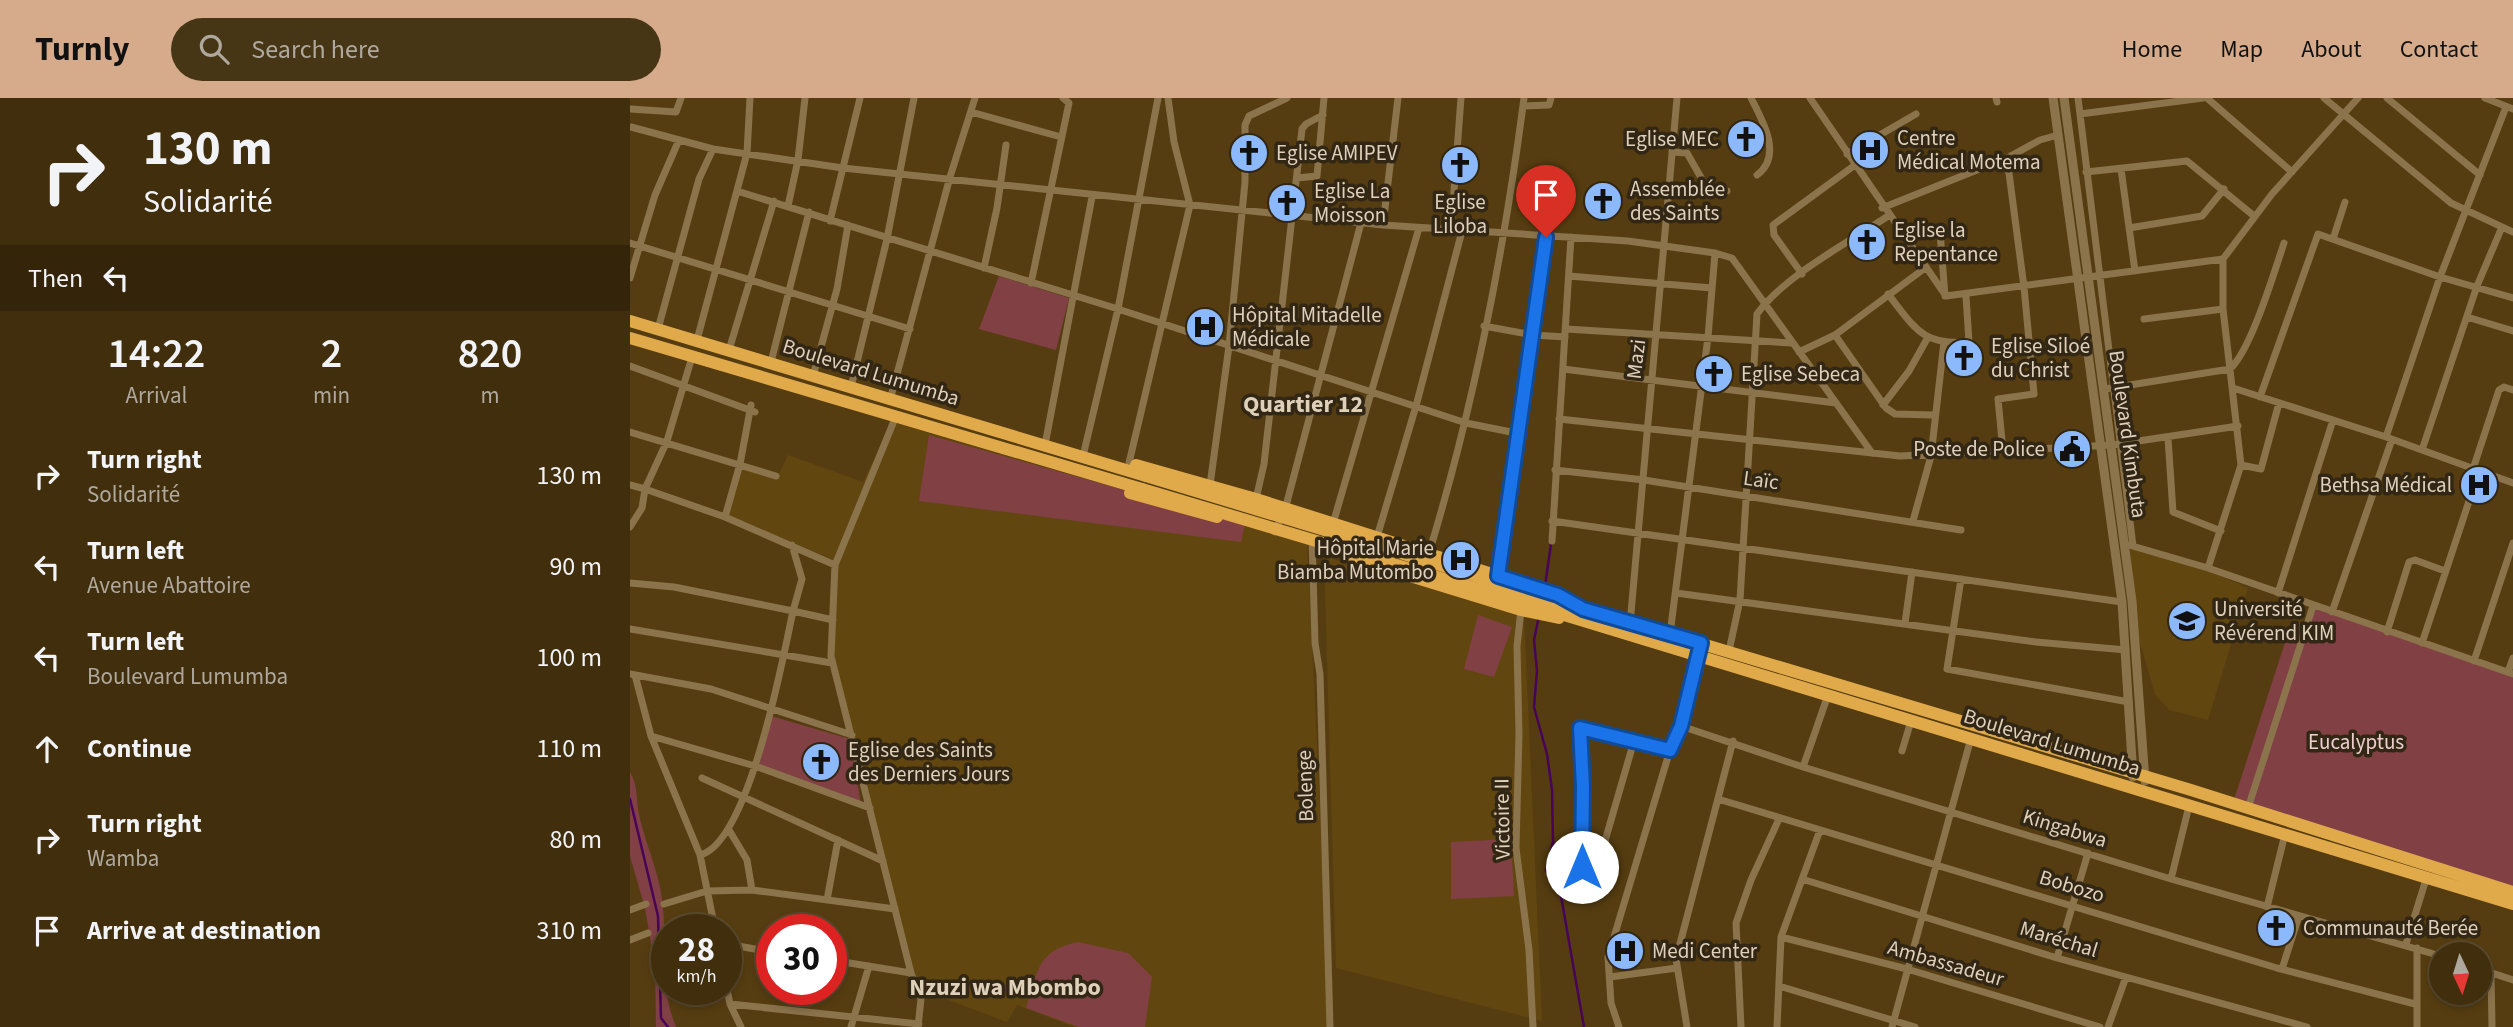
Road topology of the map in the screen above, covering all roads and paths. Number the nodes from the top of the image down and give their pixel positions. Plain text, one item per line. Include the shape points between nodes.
1 (681, 98) edge
2 (750, 98) edge
3 (805, 98) edge
4 (860, 98) edge
5 (914, 98) edge
6 (975, 98) edge
7 (1158, 98) edge
8 (1168, 98) edge
9 (1287, 98) edge
10 (1324, 98) edge
11 (1398, 98) edge
12 (1461, 98) edge
13 (1551, 98) edge
14 (1677, 98) edge
15 (1751, 98) edge
16 (1810, 98) edge
17 (2053, 98) edge
18 (2064, 98) edge
19 (2078, 98) edge
20 (2205, 98) edge
21 (2324, 98) edge
22 (2358, 98) edge
23 (2387, 98) edge
24 (2485, 98) edge
25 (1066, 99) edge
26 (1523, 102) edge
27 (2509, 108) edge
28 (632, 109) edge
29 (971, 111) junction
30 (1916, 114) dead end
31 (2080, 114) junction
32 (1323, 115) junction
33 (2344, 115) junction
34 (631, 129) edge
35 (2058, 135) junction
36 (1060, 136) junction
37 (679, 140) junction
38 (1006, 145) dead end
39 (713, 149) junction
40 (1672, 152) junction
41 (747, 153) junction
42 (1847, 153) junction
43 (2007, 158) junction
44 (798, 160) junction
45 (1855, 165) junction
46 (843, 168) junction
47 (2121, 169) junction
48 (899, 172) junction
49 (2086, 172) junction
50 (2292, 172) junction
51 (2480, 174) junction
52 (1757, 175) dead end
53 (950, 177) junction
54 (1297, 178) junction
55 (1001, 183) junction
56 (2224, 189) junction
57 (1051, 190) junction
58 (737, 191) junction
59 (1727, 191) dead end
60 (1092, 197) junction
61 (1140, 200) junction
62 (774, 201) junction
63 (2345, 202) dead end
64 (1190, 205) junction
65 (789, 206) junction
66 (1882, 208) junction
67 (1242, 211) junction
68 (2466, 211) junction
69 (809, 212) junction
70 (1293, 215) junction
71 (1888, 216) junction
72 (2254, 216) junction
73 (831, 221) junction
74 (1362, 223) junction
75 (848, 225) junction
76 (1383, 225) junction
77 (2502, 227) junction
78 (1419, 228) junction
79 (2129, 228) junction
80 (2512, 229) edge
81 (1451, 230) junction
82 (1462, 231) junction
83 (1940, 231) dead end
84 (1505, 235) junction
85 (1546, 237) junction
86 (1571, 237) junction
87 (887, 239) junction
88 (2333, 239) junction
89 (630, 243) edge
90 (2284, 243) dead end
91 (639, 246) junction
92 (1665, 247) junction
93 (931, 253) junction
94 (1715, 253) junction
95 (677, 257) junction
96 (2223, 259) junction
97 (984, 268) junction
98 (1925, 268) junction
99 (714, 270) junction
100 (2135, 271) junction
101 (1802, 274) junction
102 (2100, 275) junction
103 (1569, 276) junction
104 (2089, 276) junction
105 (2440, 277) junction
106 (630, 278) edge
107 (2078, 279) junction
108 (752, 282) junction
109 (1031, 283) junction
110 (1662, 283) junction
111 (2477, 286) junction
112 (2024, 287) junction
113 (1712, 288) junction
114 (788, 293) junction
115 (1888, 294) junction
116 (1074, 296) junction
117 (1945, 296) junction
118 (1966, 296) junction
119 (2513, 298) edge
120 (1765, 303) junction
121 (832, 306) junction
122 (1118, 309) junction
123 (2223, 309) junction
124 (2467, 317) junction
125 (868, 318) junction
126 (2144, 318) dead end
127 (630, 321) edge
128 (1162, 325) junction
129 (1484, 326) junction
130 (658, 329) junction
131 (910, 329) junction
132 (2513, 331) edge
133 (1565, 333) junction
134 (1657, 333) junction
135 (1533, 335) junction
136 (1835, 335) junction
137 (1708, 337) junction
138 (630, 338) edge
139 (1927, 339) junction
140 (697, 340) junction
141 (1753, 341) junction
142 (1944, 342) junction
143 (1792, 343) junction
144 (1229, 346) junction
145 (729, 350) junction
146 (1799, 352) junction
147 (692, 357) junction
148 (771, 362) junction
149 (1276, 362) junction
150 (630, 366) edge
151 (1563, 369) junction
152 (2230, 369) junction
153 (1321, 375) junction
154 (813, 376) junction
155 (1651, 379) junction
156 (686, 386) junction
157 (1701, 386) junction
158 (851, 387) junction
159 (2109, 388) junction
160 (2233, 388) junction
161 (2513, 390) edge
162 (1370, 391) junction
163 (1750, 393) junction
164 (2260, 397) junction
165 (891, 399) junction
166 (1836, 403) junction
167 (2279, 403) junction
168 (1883, 404) junction
169 (1416, 406) junction
170 (890, 415) junction
171 (1933, 415) junction
172 (1559, 419) junction
173 (2333, 421) junction
174 (1466, 423) junction
175 (2238, 426) junction
176 (1647, 430) junction
177 (630, 432) edge
178 (1521, 434) junction
179 (1695, 434) junction
180 (2168, 438) junction
181 (2389, 438) junction
182 (1749, 440) junction
183 (667, 441) junction
184 (1045, 445) junction
185 (2110, 445) junction
186 (2422, 450) junction
187 (2003, 451) junction
188 (1872, 453) junction
189 (1083, 456) junction
190 (1931, 456) junction
191 (1101, 462) junction
192 (1129, 463) junction
193 (740, 464) junction
194 (2241, 465) junction
195 (1555, 470) junction
196 (2476, 470) junction
197 (776, 476) dead end
198 (1099, 476) junction
199 (1644, 480) junction
200 (2513, 483) edge
201 (630, 485) edge
202 (1210, 485) junction
203 (1688, 488) junction
204 (645, 489) junction
205 (1747, 495) junction
206 (1256, 499) junction
207 (1284, 508) junction
208 (725, 517) junction
209 (1312, 517) junction
210 (1552, 521) junction
211 (1913, 521) junction
212 (1333, 524) junction
213 (630, 527) edge
214 (1961, 530) dead end
215 (2221, 531) junction
216 (1638, 533) junction
217 (1274, 534) junction
218 (1377, 537) junction
219 (1683, 539) junction
220 (1552, 541) dead end
221 (2513, 543) edge
222 (792, 545) junction
223 (1311, 545) junction
224 (2115, 545) junction
225 (2129, 545) junction
226 (1745, 548) junction
227 (1326, 550) junction
228 (1429, 553) junction
229 (835, 565) junction
230 (2208, 568) junction
231 (2445, 571) junction
232 (1912, 572) junction
233 (1498, 576) junction
234 (1961, 579) junction
235 (630, 583) edge
236 (1676, 593) junction
237 (2278, 593) junction
238 (1740, 600) junction
239 (2122, 602) junction
240 (1546, 604) junction
241 (2313, 606) junction
242 (1521, 610) junction
243 (793, 611) junction
244 (2332, 612) junction
245 (1581, 614) junction
246 (833, 620) junction
247 (1905, 623) junction
248 (1630, 624) junction
249 (630, 629) edge
250 (1953, 631) junction
251 (2387, 632) junction
252 (1670, 634) junction
253 (1701, 643) junction
254 (2421, 643) junction
255 (2126, 650) junction
256 (1729, 651) junction
257 (784, 655) junction
258 (1698, 657) junction
259 (2513, 658) edge
260 (2474, 661) junction
261 (832, 663) junction
262 (2511, 673) edge
263 (633, 674) edge
264 (1828, 695) junction
265 (2129, 702) junction
266 (771, 710) junction
267 (1911, 721) junction
268 (1681, 726) junction
269 (852, 735) junction
270 (651, 736) junction
271 (1971, 738) junction
272 (1634, 741) junction
273 (1733, 741) junction
274 (1670, 750) junction
275 (1902, 751) dead end
276 (755, 766) junction
277 (1803, 767) junction
278 (702, 778) dead end
279 (2139, 782) junction
280 (744, 795) junction
281 (1718, 799) junction
282 (2189, 806) junction
283 (870, 808) junction
284 (2247, 810) junction
285 (1953, 811) junction
286 (1779, 819) junction
287 (729, 830) junction
288 (1820, 830) junction
289 (2286, 834) junction
290 (838, 840) junction
291 (2088, 853) junction
292 (700, 855) junction
293 (883, 861) junction
294 (1938, 863) junction
295 (1598, 866) dead end
296 (2427, 876) junction
297 (1802, 879) junction
298 (2171, 879) junction
299 (752, 890) junction
300 (707, 891) junction
301 (1586, 892) dead end
302 (2513, 892) edge
303 (827, 900) junction
304 (646, 904) dead end
305 (664, 904) dead end
306 (2513, 904) edge
307 (2073, 905) junction
308 (2267, 906) junction
309 (895, 909) junction
310 (630, 910) edge
311 (712, 914) edge
312 (1922, 915) junction
313 (2299, 916) junction
314 (648, 933) dead end
315 (1781, 937) junction
316 (630, 940) edge
317 (2406, 944) junction
318 (2417, 947) junction
319 (2429, 952) edge
320 (2057, 958) junction
321 (847, 963) edge
322 (869, 967) junction
323 (1677, 968) junction
324 (1907, 969) junction
325 (2282, 969) junction
326 (2492, 972) edge
327 (911, 973) junction
328 (1610, 977) junction
329 (2126, 977) junction
330 (2513, 979) edge
331 (1779, 986) junction
332 (2415, 1003) junction
333 (730, 1005) edge
334 (739, 1005) edge
335 (2492, 1005) edge
336 (853, 1017) junction
337 (1893, 1024) edge
338 (2286, 1024) edge
339 (919, 1026) edge
340 (741, 1027) edge
341 (851, 1027) edge
342 (1330, 1027) edge
343 (1533, 1027) edge
344 (1619, 1027) edge
345 (1687, 1027) edge
346 (1741, 1027) edge
347 (1777, 1027) edge
348 (1915, 1027) edge
349 (2100, 1027) edge
350 (2108, 1027) edge
351 (2307, 1027) edge
352 (2417, 1027) edge
353 (2492, 1027) edge

1 - 28 street via 677,112
2 - 41 street
3 - 44 street
4 - 46 street
5 - 48 street
6 - 29 street
7 - 61 street
8 - 64 street
9 - 67 street via 1246,120
10 - 32 street
11 - 76 street
12 - 81 street
13 - 26 street via 1549,105
14 - 40 street, Mazi
15 - 52 street via 1770,150 1770,160
16 - 42 street
17 - 35 street, Boulevard Kimbuta
18 - 104 street, Boulevard Kimbuta
19 - 31 street
20 - 31 street
20 - 50 street
21 - 33 street
22 - 33 street
23 - 51 street
24 - 27 street
25 - 36 street
26 - 84 street
27 - 51 street
28 - 34 street
29 - 36 street
29 - 53 street
30 - 42 street
31 - 49 street
32 - 54 street via 1302,130
32 - 54 street via 1317,176
33 - 50 street
33 - 68 street
34 - 37 street
35 - 43 street
35 - 107 street, Boulevard Kimbuta
36 - 57 street
37 - 39 street
37 - 91 street
38 - 55 street
39 - 41 street
39 - 95 street via 699,178
40 - 59 street via 1687,153 1707,188
40 - 92 street, Mazi
41 - 44 street
41 - 58 street
42 - 45 street
43 - 66 street
43 - 112 street
44 - 46 street
44 - 65 street
45 - 66 street
45 - 101 street via 1773,225 1774,235
46 - 48 street
46 - 73 street
47 - 49 street
47 - 56 street via 2187,161
47 - 79 street
48 - 53 street
48 - 87 street
49 - 102 street
50 - 72 street
51 - 68 street
53 - 55 street
53 - 93 street
54 - 70 street
55 - 57 street
55 - 97 street
56 - 72 street
56 - 79 street via 2202,216
57 - 60 street
57 - 109 street
58 - 62 street
58 - 99 street
60 - 61 street
60 - 116 street
61 - 64 street
61 - 122 street
62 - 65 street
62 - 108 street
63 - 88 street
64 - 67 street
64 - 128 street
65 - 69 street
66 - 71 street
67 - 70 street
67 - 144 street
68 - 77 street
68 - 105 street
69 - 73 street
69 - 114 street
70 - 74 street
70 - 149 street
71 - 98 street
71 - 101 street
72 - 96 street
73 - 75 street
74 - 76 street
74 - 153 street
75 - 87 street
75 - 121 street
76 - 78 street
77 - 80 street
77 - 111 street
78 - 81 street
78 - 162 street
79 - 100 street
81 - 82 street
82 - 84 street
82 - 169 street
83 - 117 street
84 - 85 street
84 - 129 street
85 - 86 street
85 - 135 street
86 - 92 street
86 - 103 street
87 - 93 street
87 - 125 street
88 - 105 street
88 - 164 street via 2318,234
89 - 91 street
90 - 152 street via 2249,339
91 - 95 street
91 - 106 street
92 - 94 street
92 - 110 street, Mazi
93 - 97 street
93 - 131 street
94 - 113 street
94 - 120 street via 1732,258
95 - 99 street
95 - 130 street
96 - 100 street
96 - 123 street
97 - 109 street
98 - 115 street
98 - 117 street
99 - 108 street
99 - 140 street
100 - 102 street
101 - 120 street
102 - 104 street
102 - 159 street
103 - 110 street
103 - 133 street
104 - 107 street
104 - 159 street, Boulevard Kimbuta
105 - 111 street
105 - 181 street
107 - 112 street
107 - 185 street, Boulevard Kimbuta
108 - 114 street
108 - 145 street
109 - 116 street
110 - 113 street
110 - 134 street, Mazi
111 - 119 street
111 - 124 street
112 - 118 street
112 - 187 street via 2034,394 1998,399
113 - 137 street
114 - 121 street
114 - 148 street
115 - 136 street
115 - 139 street
116 - 122 street
116 - 184 street
117 - 118 street
118 - 142 street via 1969,342
120 - 141 street via 1757,314
120 - 143 street
121 - 125 street
121 - 154 street
122 - 128 street
122 - 189 street
123 - 126 street
123 - 152 street
124 - 132 street
124 - 186 street
125 - 131 street
125 - 158 street
127 - 130 highway, Boulevard Lumumba
128 - 144 street
128 - 192 street
129 - 135 street
129 - 174 street
130 - 140 highway, Boulevard Lumumba
131 - 165 street
133 - 134 street
133 - 135 street
133 - 151 street
134 - 137 street
134 - 155 street, Mazi
135 - 178 street
136 - 146 street
136 - 168 street
137 - 141 street
137 - 157 street
138 - 147 highway, Boulevard Lumumba
139 - 142 street
139 - 168 street
140 - 145 highway, Boulevard Lumumba
141 - 143 street
141 - 163 street
142 - 171 street
143 - 146 street
144 - 149 street
144 - 202 street
145 - 148 highway, Boulevard Lumumba
146 - 166 street
147 - 156 street
147 - 170 highway, Boulevard Lumumba
148 - 154 highway, Boulevard Lumumba
149 - 153 street
149 - 206 street
150 - 156 street
151 - 155 street
151 - 172 street
152 - 159 street
152 - 160 street
153 - 162 street
153 - 207 street
154 - 158 highway, Boulevard Lumumba
155 - 157 street
155 - 176 street, Mazi
156 - 183 street
156 - 193 street via 752,409
157 - 163 street
157 - 179 street
158 - 165 highway, Boulevard Lumumba
159 - 185 street, Boulevard Kimbuta
160 - 164 street
160 - 175 street
161 - 196 street via 2501,388
162 - 169 street
162 - 212 street
163 - 166 street
163 - 182 street
164 - 167 street
165 - 170 street
165 - 184 highway, Boulevard Lumumba
166 - 188 street
167 - 173 street
167 - 194 street via 2261,469
168 - 171 street via 1895,414
169 - 174 street
169 - 218 street
170 - 198 highway, Boulevard Lumumba
170 - 229 street
171 - 190 street
172 - 176 street
172 - 195 street
173 - 181 street
173 - 237 street
174 - 178 street
174 - 228 street
175 - 180 street
175 - 194 street
176 - 179 street
176 - 199 street, Mazi
177 - 183 street
178 - 233 street
179 - 182 street
179 - 203 street
180 - 185 street
180 - 215 street via 2173,512
181 - 186 street
181 - 244 street
182 - 188 street
182 - 205 street
183 - 193 street
183 - 204 street
184 - 189 highway, Boulevard Lumumba
185 - 187 street
185 - 224 street, Boulevard Kimbuta
185 - 225 street, Boulevard Kimbuta
186 - 196 street
187 - 190 street
188 - 190 street
189 - 191 highway, Boulevard Lumumba
190 - 211 street
191 - 192 highway
191 - 240 highway, Boulevard Lumumba, bridge
192 - 202 highway
193 - 197 street
193 - 208 street
194 - 215 street
195 - 199 street, Laïc
195 - 210 street
196 - 200 street
196 - 231 street
198 - 217 highway via 1128,493
198 - 240 highway, bridge
199 - 203 street, Laïc
199 - 216 street, Mazi
201 - 204 street
202 - 206 highway
203 - 205 street, Laïc
203 - 219 street
204 - 208 street
204 - 213 street via 642,508
205 - 211 street, Laïc
205 - 226 street
206 - 207 highway
207 - 209 highway
207 - 217 street
208 - 222 street
209 - 212 highway
209 - 223 street, Bolenge
210 - 216 street
210 - 220 street
211 - 214 street, Laïc
212 - 218 highway
212 - 227 street
215 - 230 street
216 - 219 street
216 - 248 street, Mazi
217 - 223 highway
218 - 228 highway
219 - 226 street
219 - 236 street
221 - 260 street
222 - 229 street
222 - 243 street via 802,579
223 - 227 highway
223 - 342 street, Bolenge via 1320,674
224 - 225 street
224 - 239 street, Boulevard Kimbuta
225 - 230 street
225 - 279 street, Boulevard Kimbuta
226 - 232 street
226 - 238 street
227 - 242 highway
228 - 233 highway
229 - 246 street
230 - 237 street
231 - 251 street via 2409,562
231 - 254 street
232 - 234 street
232 - 247 street
233 - 240 highway
234 - 239 street
234 - 250 street
235 - 243 street via 674,587
236 - 238 street
236 - 252 street
237 - 241 street
238 - 247 street
238 - 256 street
239 - 255 street, Boulevard Kimbuta
240 - 242 highway
240 - 245 highway
240 - 245 highway
241 - 244 street
241 - 284 street
242 - 343 street, Victoire II via 1516,848
243 - 246 street
243 - 257 street
244 - 251 street
245 - 248 highway, Boulevard Lumumba
245 - 258 highway, Boulevard Lumumba
246 - 261 street
247 - 250 street
248 - 252 highway, Boulevard Lumumba
249 - 257 street
250 - 255 street
250 - 265 street via 1947,669
251 - 254 street
252 - 253 highway, Boulevard Lumumba
253 - 256 highway, Boulevard Lumumba
253 - 258 street
254 - 260 street
255 - 265 street, Boulevard Kimbuta
256 - 279 highway, Boulevard Lumumba
257 - 261 street
257 - 266 street
258 - 264 highway, Boulevard Lumumba
258 - 268 street
259 - 262 street
260 - 262 street
261 - 269 street
263 - 266 street via 711,689
263 - 270 street
264 - 267 highway, Boulevard Lumumba
264 - 277 street
265 - 279 street, Boulevard Kimbuta
266 - 269 street
266 - 276 street
267 - 271 highway, Boulevard Lumumba
267 - 275 street
268 - 273 street, Kingabwa
268 - 274 street
269 - 283 street
270 - 276 street
270 - 292 street
271 - 279 highway, Boulevard Lumumba
271 - 285 street
272 - 274 street
272 - 295 street
272 - 301 street via 1581,726 1581,857
273 - 277 street, Kingabwa
273 - 281 street
274 - 328 street via 1621,907 1608,957
276 - 280 street
276 - 283 street
277 - 285 street, Kingabwa
278 - 280 street
279 - 282 highway, Boulevard Lumumba
279 - 284 highway, Boulevard Lumumba
280 - 287 street
280 - 290 street
281 - 286 street, Bobozo
281 - 323 street
282 - 289 highway, Boulevard Lumumba
282 - 298 street
283 - 293 street
284 - 302 highway, Boulevard Lumumba
285 - 291 street, Kingabwa
285 - 294 street
286 - 288 street, Bobozo
286 - 346 street via 1736,923
287 - 292 street via 716,846
287 - 299 street via 747,860
288 - 294 street, Bobozo
288 - 297 street
289 - 296 highway, Boulevard Lumumba
289 - 308 street
290 - 293 street
290 - 303 street
291 - 298 street, Kingabwa
291 - 307 street
292 - 300 street
293 - 309 street
294 - 307 street, Bobozo
294 - 312 street
296 - 306 highway, Boulevard Lumumba
296 - 317 street
297 - 312 street, Maréchal
297 - 315 street
298 - 308 street, Kingabwa
299 - 300 street
299 - 303 street
300 - 305 street
300 - 311 street
303 - 309 street
304 - 310 street
307 - 320 street
307 - 325 street, Bobozo
308 - 313 street, Kingabwa
309 - 327 street
312 - 320 street, Maréchal
312 - 324 street
313 - 317 street, Kingabwa
313 - 325 street
314 - 316 street
315 - 324 street, Ambassadeur
315 - 331 street
317 - 318 street, Kingabwa
318 - 319 street, Kingabwa
318 - 332 street
320 - 329 street, Maréchal
321 - 322 street
322 - 327 street
322 - 336 street
323 - 328 street
323 - 345 street
324 - 337 street
324 - 349 street, Ambassadeur
325 - 332 street, Bobozo
326 - 330 street
327 - 339 street via 921,999
328 - 344 street via 1611,1003
329 - 338 street, Maréchal
329 - 350 street
331 - 337 street
331 - 347 street
332 - 352 street
333 - 340 street
334 - 336 street
335 - 353 street
336 - 339 street
336 - 341 street
337 - 348 street
338 - 351 street, Maréchal

